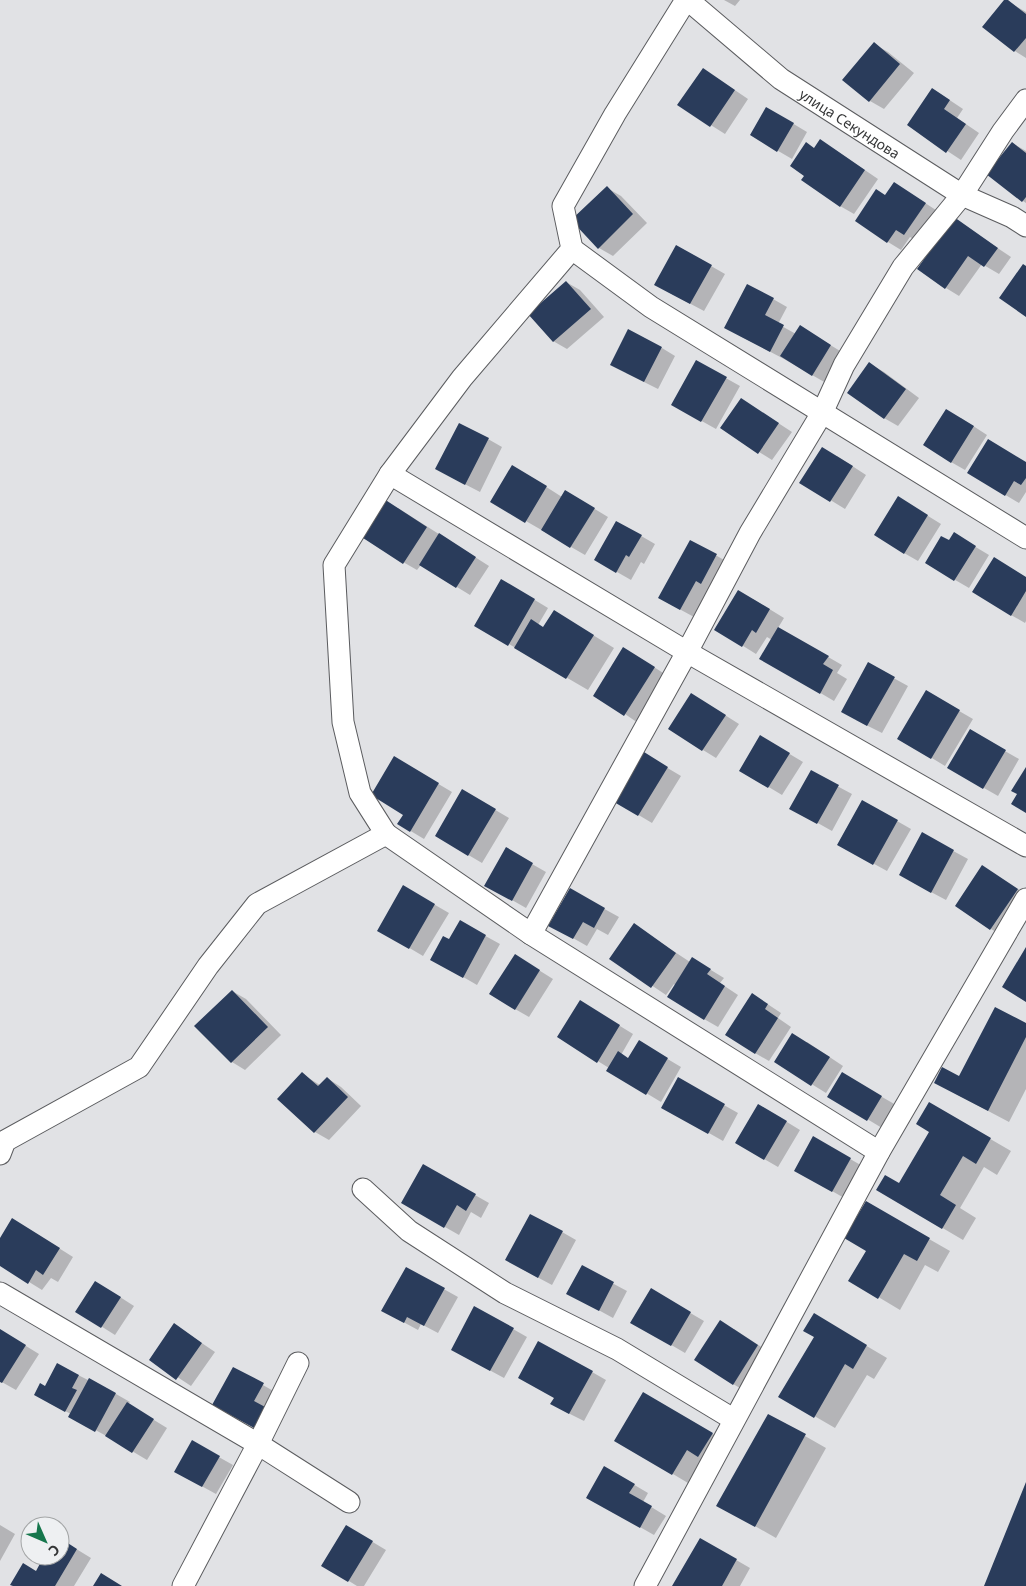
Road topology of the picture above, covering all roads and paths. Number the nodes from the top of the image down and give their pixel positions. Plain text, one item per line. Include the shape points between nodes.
1 (687, 0) edge
2 (1026, 100) edge
3 (962, 195) junction
4 (1026, 226) edge
5 (572, 249) junction
6 (822, 413) junction
7 (390, 474) junction
8 (1026, 538) edge
9 (687, 652) junction
10 (386, 834) junction
11 (1026, 846) edge
12 (1026, 899) edge
13 (531, 934) junction
14 (879, 1152) junction
15 (0, 1154) edge
16 (363, 1188) dead end
17 (0, 1293) edge
18 (298, 1363) dead end
19 (733, 1420) junction
20 (258, 1444) junction
21 (349, 1502) dead end
22 (183, 1586) edge
23 (645, 1586) edge

1 - 3 street, улица Секундова via 781,79
1 - 5 street via 615,114 564,206
2 - 3 street
3 - 4 street, улица Секундова
3 - 6 street via 903,267 844,365
5 - 6 street via 651,307
5 - 7 street via 462,378
6 - 8 street
6 - 9 street via 750,533
7 - 9 street
7 - 10 street via 334,565 343,722 360,793
9 - 11 street
9 - 13 street
10 - 13 street
10 - 15 street via 257,904 208,966 139,1067 5,1141
12 - 14 street
13 - 14 street
14 - 19 street
16 - 19 street via 409,1231 505,1293 617,1349
17 - 20 street
18 - 20 street
19 - 23 street
20 - 21 street
20 - 22 street

